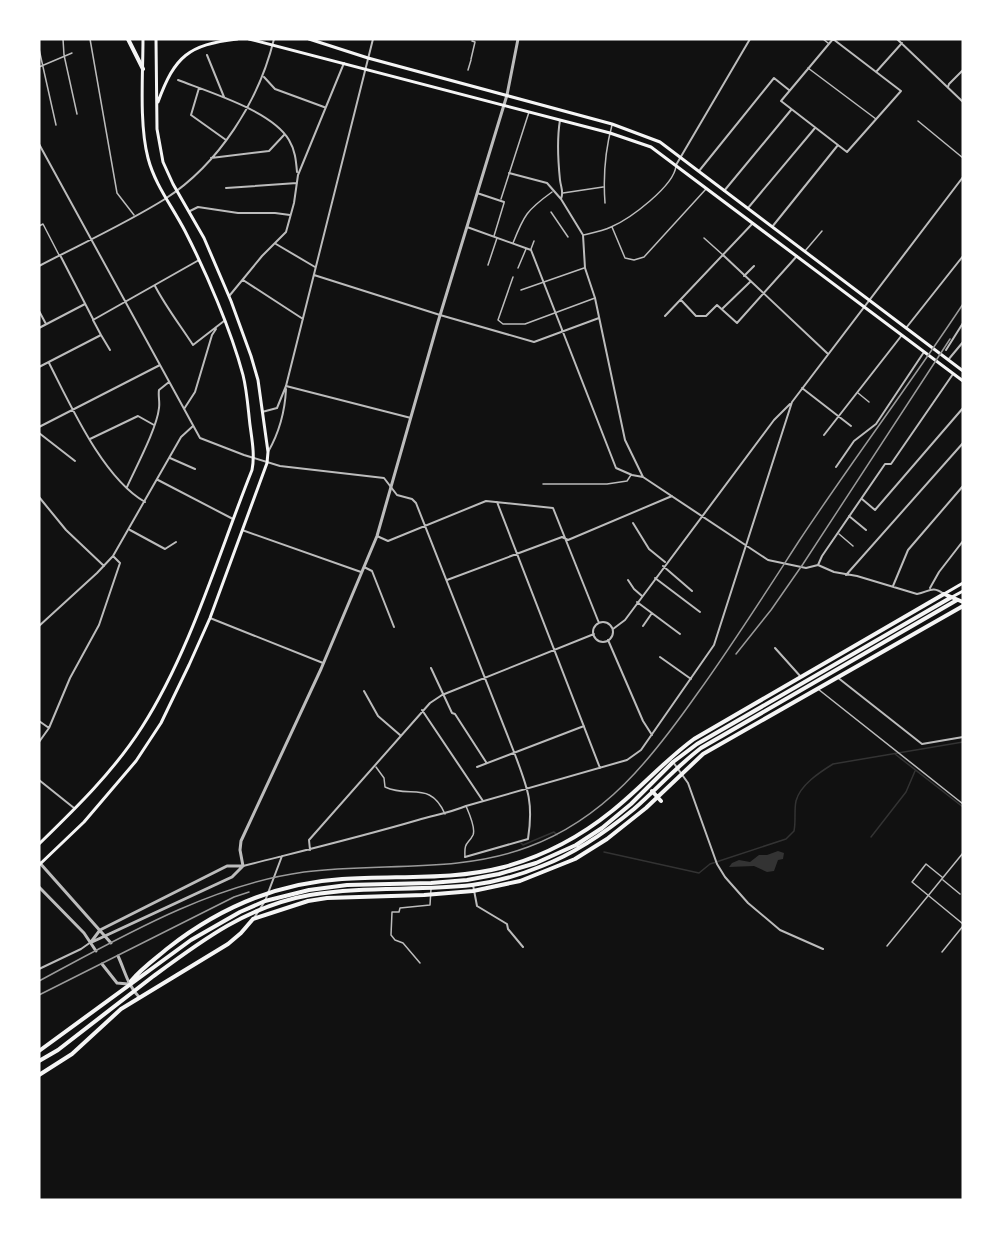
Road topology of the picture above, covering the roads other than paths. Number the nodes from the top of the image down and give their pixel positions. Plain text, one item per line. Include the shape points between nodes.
1 (63, 39) edge
2 (90, 39) edge
3 (128, 39) edge
4 (143, 39) edge
5 (156, 39) edge
6 (237, 39) edge
7 (249, 39) edge
8 (274, 39) edge
9 (309, 39) edge
10 (373, 39) edge
11 (518, 39) edge
12 (750, 39) edge
13 (823, 39) edge
14 (833, 39) edge
15 (897, 39) edge
16 (472, 41) dead end
17 (902, 43) junction
18 (828, 44) junction
19 (273, 46) junction
20 (39, 49) edge
21 (72, 53) dead end
22 (64, 55) junction
23 (207, 55) dead end
24 (368, 58) junction
25 (344, 63) junction
26 (43, 65) junction
27 (39, 67) edge
28 (366, 68) junction
29 (807, 68) junction
30 (143, 69) junction
31 (468, 70) dead end
32 (963, 70) edge
33 (876, 72) junction
34 (264, 76) junction
35 (178, 80) dead end
36 (948, 87) junction
37 (199, 88) junction
38 (789, 90) junction
39 (507, 95) junction
40 (224, 96) junction
41 (963, 102) edge
42 (157, 104) junction
43 (504, 105) junction
44 (324, 107) junction
45 (247, 108) junction
46 (792, 110) junction
47 (529, 111) junction
48 (77, 114) dead end
49 (876, 119) junction
50 (560, 120) junction
51 (918, 121) dead end
52 (612, 124) junction
53 (56, 125) dead end
54 (815, 128) junction
55 (610, 133) junction
56 (285, 134) junction
57 (226, 140) junction
58 (39, 144) edge
59 (838, 145) junction
60 (211, 158) junction
61 (963, 158) edge
62 (681, 159) junction
63 (676, 165) junction
64 (699, 172) junction
65 (509, 173) junction
66 (298, 175) junction
67 (963, 177) edge
68 (297, 183) junction
69 (604, 187) junction
70 (226, 188) dead end
71 (707, 188) junction
72 (177, 190) junction
73 (553, 191) junction
74 (724, 191) junction
75 (477, 193) junction
76 (564, 193) junction
77 (166, 198) junction
78 (561, 199) junction
79 (502, 201) junction
80 (605, 203) dead end
81 (748, 208) junction
82 (189, 211) junction
83 (552, 212) dead end
84 (290, 215) junction
85 (135, 216) junction
86 (753, 223) junction
87 (39, 226) edge
88 (467, 227) junction
89 (612, 227) junction
90 (772, 227) junction
91 (822, 231) dead end
92 (583, 235) junction
93 (496, 237) junction
94 (568, 237) dead end
95 (704, 238) dead end
96 (91, 239) junction
97 (534, 241) dead end
98 (513, 243) junction
99 (276, 244) junction
100 (526, 248) junction
101 (531, 250) junction
102 (804, 251) junction
103 (60, 255) junction
104 (723, 255) junction
105 (797, 256) junction
106 (963, 256) edge
107 (199, 260) junction
108 (488, 265) dead end
109 (39, 266) edge
110 (754, 266) dead end
111 (315, 267) junction
112 (518, 268) dead end
113 (585, 268) junction
114 (314, 275) junction
115 (744, 276) junction
116 (513, 277) dead end
117 (243, 280) junction
118 (544, 282) junction
119 (750, 282) junction
120 (155, 286) junction
121 (521, 290) dead end
122 (762, 294) junction
123 (229, 296) junction
124 (595, 298) junction
125 (681, 300) junction
126 (868, 300) junction
127 (125, 302) junction
128 (85, 304) junction
129 (864, 306) junction
130 (722, 309) junction
131 (39, 311) edge
132 (555, 313) junction
133 (440, 315) junction
134 (665, 316) dead end
135 (599, 318) junction
136 (303, 319) junction
137 (93, 320) junction
138 (224, 321) junction
139 (963, 323) edge
140 (46, 324) junction
141 (218, 327) junction
142 (39, 328) edge
143 (906, 328) junction
144 (562, 332) junction
145 (101, 335) junction
146 (902, 335) junction
147 (963, 342) edge
148 (110, 350) dead end
149 (946, 350) dead end
150 (924, 352) junction
151 (827, 354) junction
152 (948, 360) junction
153 (48, 362) junction
154 (160, 365) junction
155 (39, 367) edge
156 (963, 371) edge
157 (953, 374) junction
158 (169, 381) junction
159 (963, 381) edge
160 (286, 386) junction
161 (802, 388) junction
162 (857, 392) junction
163 (792, 402) junction
164 (869, 402) dead end
165 (963, 408) edge
166 (72, 409) junction
167 (184, 409) junction
168 (262, 412) junction
169 (838, 416) junction
170 (411, 418) junction
171 (154, 425) junction
172 (193, 426) junction
173 (851, 426) dead end
174 (39, 427) edge
175 (39, 433) edge
176 (824, 435) dead end
177 (90, 439) junction
178 (963, 443) edge
179 (268, 452) junction
180 (170, 458) junction
181 (254, 459) junction
182 (75, 461) dead end
183 (267, 463) junction
184 (836, 467) dead end
185 (195, 469) dead end
186 (632, 475) junction
187 (643, 477) junction
188 (158, 480) junction
189 (543, 484) dead end
190 (392, 486) junction
191 (963, 486) edge
192 (128, 487) junction
193 (673, 495) junction
194 (39, 497) edge
195 (862, 499) junction
196 (145, 502) junction
197 (497, 502) junction
198 (702, 515) junction
199 (849, 516) junction
200 (233, 519) junction
201 (633, 523) dead end
202 (426, 526) junction
203 (130, 530) junction
204 (242, 530) junction
205 (866, 531) dead end
206 (838, 533) junction
207 (377, 537) junction
208 (565, 538) junction
209 (963, 541) edge
210 (176, 542) dead end
211 (746, 544) junction
212 (853, 546) dead end
213 (517, 554) junction
214 (113, 556) junction
215 (666, 563) junction
216 (818, 565) junction
217 (104, 566) junction
218 (663, 566) junction
219 (364, 567) junction
220 (362, 572) junction
221 (846, 575) junction
222 (655, 578) junction
223 (447, 580) junction
224 (628, 580) dead end
225 (963, 583) edge
226 (893, 586) junction
227 (930, 588) junction
228 (692, 591) dead end
229 (963, 591) edge
230 (944, 594) junction
231 (642, 596) junction
232 (963, 597) edge
233 (950, 598) junction
234 (957, 600) junction
235 (637, 602) junction
236 (963, 604) edge
237 (700, 612) dead end
238 (652, 613) junction
239 (210, 618) junction
240 (898, 620) junction
241 (599, 623) junction
242 (39, 626) edge
243 (644, 626) dead end
244 (394, 627) dead end
245 (613, 629) junction
246 (902, 629) junction
247 (594, 634) junction
248 (680, 634) dead end
249 (907, 637) junction
250 (608, 640) junction
251 (775, 648) dead end
252 (556, 651) junction
253 (841, 653) junction
254 (660, 657) dead end
255 (844, 659) junction
256 (323, 663) junction
257 (430, 668) dead end
258 (837, 676) junction
259 (801, 677) junction
260 (485, 678) junction
261 (691, 679) junction
262 (817, 688) junction
263 (364, 691) dead end
264 (442, 695) junction
265 (422, 710) junction
266 (39, 721) edge
267 (585, 726) junction
268 (49, 728) junction
269 (400, 735) junction
270 (652, 735) junction
271 (963, 737) edge
272 (39, 742) edge
273 (514, 752) junction
274 (670, 757) junction
275 (487, 763) junction
276 (374, 765) junction
277 (675, 765) junction
278 (477, 767) dead end
279 (600, 768) junction
280 (681, 773) junction
281 (39, 780) edge
282 (528, 789) junction
283 (652, 791) junction
284 (657, 797) junction
285 (483, 801) junction
286 (661, 801) dead end
287 (963, 804) edge
288 (466, 806) junction
289 (75, 809) junction
290 (446, 814) junction
291 (565, 842) junction
292 (39, 844) edge
293 (569, 848) junction
294 (310, 850) junction
295 (963, 853) edge
296 (282, 856) junction
297 (465, 857) joint
298 (40, 864) edge
299 (243, 866) junction
300 (943, 879) junction
301 (473, 885) junction
302 (39, 887) edge
303 (431, 888) junction
304 (473, 891) junction
305 (269, 892) junction
306 (960, 894) dead end
307 (431, 895) junction
308 (929, 896) junction
309 (265, 901) junction
310 (261, 909) junction
311 (253, 919) junction
312 (963, 925) edge
313 (100, 930) junction
314 (106, 936) junction
315 (91, 942) junction
316 (111, 943) dead end
317 (887, 946) dead end
318 (523, 948) dead end
319 (824, 950) dead end
320 (96, 951) dead end
321 (942, 952) dead end
322 (118, 956) dead end
323 (420, 963) dead end
324 (102, 964) dead end
325 (39, 969) edge
326 (128, 984) junction
327 (133, 991) junction
328 (139, 998) junction
329 (39, 1051) edge
330 (39, 1060) edge
331 (39, 1074) edge

1 - 22 street
2 - 85 street via 117,193
3 - 30 main road
4 - 30 main road
5 - 42 main road
6 - 42 main road via 203,45 180,58
7 - 19 main road
8 - 19 street
9 - 24 main road
10 - 24 street
11 - 39 street
12 - 62 street
13 - 18 street
14 - 18 street
14 - 33 street
15 - 17 street
16 - 31 street via 475,42
17 - 33 street
17 - 36 street
18 - 29 street
19 - 25 main road
19 - 34 street
20 - 26 street
21 - 22 street
22 - 26 street
22 - 48 street
23 - 40 street
24 - 28 street
24 - 39 main road
25 - 28 main road
25 - 44 street
26 - 27 street
26 - 53 street
28 - 43 main road
28 - 111 street
29 - 38 street
29 - 49 street
30 - 77 main road via 146,148
32 - 36 street
33 - 49 street via 901,91
34 - 44 street via 275,89
34 - 45 street
35 - 37 street
36 - 41 street
37 - 40 street
37 - 57 street via 191,115
38 - 46 street via 781,101
38 - 64 street via 774,78
39 - 43 street
39 - 52 main road
40 - 45 street
42 - 72 main road via 159,145
43 - 47 main road
43 - 75 street
44 - 66 street
45 - 56 street
45 - 57 street
46 - 54 street
46 - 74 street
47 - 50 main road
47 - 65 street
49 - 59 street via 847,152
50 - 55 main road
50 - 76 street via 560,180
51 - 61 street
52 - 55 street
52 - 62 main road via 660,142
54 - 59 street
54 - 81 street
55 - 63 main road via 651,147
55 - 69 street
56 - 60 street via 269,152
56 - 66 street via 295,151
57 - 60 street
58 - 96 street
59 - 90 street
60 - 72 street
62 - 63 street
62 - 64 main road
63 - 71 main road
63 - 89 street via 675,173 648,203
64 - 74 main road
65 - 73 street via 547,183
65 - 79 street
66 - 68 street
67 - 126 street
68 - 70 street
68 - 84 street
69 - 76 street
69 - 80 street
71 - 86 main road
71 - 89 street via 644,257 625,258
72 - 77 street
72 - 82 main road
73 - 78 street
73 - 98 street via 524,217
74 - 81 main road
75 - 79 street
75 - 88 street
76 - 78 street
77 - 85 street
77 - 107 main road
78 - 92 street
79 - 93 street
81 - 90 main road
82 - 84 street via 198,207
82 - 123 main road
83 - 94 street
84 - 99 street via 286,232
85 - 96 street
86 - 104 street
86 - 105 main road
87 - 103 street via 43,224
88 - 93 street
88 - 133 street
89 - 92 street
90 - 102 main road
91 - 102 street
92 - 113 street
93 - 98 street
93 - 108 street
95 - 104 street
96 - 103 street
96 - 127 street
97 - 101 street
98 - 100 street
99 - 111 street
99 - 117 street
100 - 101 street
100 - 112 street
101 - 118 street
102 - 126 main road
103 - 109 street
103 - 128 street
104 - 115 street
104 - 125 street
105 - 122 street
105 - 129 main road
106 - 143 street
107 - 120 street
107 - 138 main road
110 - 115 street
111 - 114 street
113 - 118 street
113 - 124 street
114 - 133 street
114 - 136 street
115 - 119 street
116 - 132 street via 498,320 503,324 525,324
117 - 123 street
117 - 136 street
118 - 121 street
118 - 132 street
119 - 122 street
119 - 130 street
120 - 127 street
120 - 141 street via 193,345
122 - 130 street via 737,323
122 - 151 street
123 - 168 main road via 258,380
124 - 132 street
124 - 135 street
125 - 130 street via 696,316 706,316 717,305
125 - 134 street
126 - 129 street
126 - 143 main road
127 - 137 street
127 - 154 street
128 - 137 street
128 - 140 street
129 - 146 main road
129 - 151 street
131 - 140 street
132 - 144 street
133 - 144 street via 534,342
133 - 170 street
135 - 144 street
135 - 187 street via 625,440
136 - 160 street
137 - 145 street
138 - 141 street
138 - 181 main road via 243,375
139 - 149 street
140 - 142 street
141 - 167 street via 195,392
143 - 152 main road
144 - 186 street via 616,468
145 - 148 street
145 - 153 street
146 - 150 main road
146 - 162 street
147 - 152 street
150 - 157 main road
150 - 184 street via 876,424 854,441
151 - 161 street
152 - 156 main road
153 - 155 street
153 - 166 street
154 - 158 street
154 - 166 street
157 - 159 main road
157 - 195 street
158 - 167 street
158 - 171 street via 159,390 160,406
160 - 168 street via 277,408
160 - 170 street
160 - 179 street via 275,440
161 - 163 street
161 - 169 street
162 - 164 street
162 - 169 street
163 - 198 street
163 - 211 street
165 - 195 street via 875,510
166 - 174 street
166 - 177 street
167 - 172 street
168 - 179 main road
169 - 173 street
169 - 176 street
170 - 190 street
171 - 177 street via 138,416
171 - 192 street
172 - 180 street
172 - 181 street via 200,438
175 - 182 street
177 - 192 street via 107,466
178 - 221 street
179 - 183 main road
180 - 185 street
180 - 188 street
181 - 183 street
181 - 200 main road
183 - 190 street via 384,478
183 - 204 main road
186 - 187 street
186 - 189 street via 627,481 607,484
187 - 193 street
188 - 196 street
188 - 200 street
190 - 202 street via 397,495 416,503
190 - 207 street
191 - 226 street via 908,550
192 - 196 street
193 - 198 street
193 - 208 street via 629,517
194 - 217 street
195 - 199 street
196 - 203 street
197 - 202 street via 486,501
197 - 208 street via 553,508
197 - 213 street
198 - 211 street
198 - 215 street
199 - 205 street
199 - 206 street
200 - 289 main road via 187,637 154,706 128,747
201 - 215 street via 649,549
202 - 207 street via 388,541
202 - 223 street
203 - 210 street via 165,549
203 - 214 street
204 - 220 street
204 - 239 main road
206 - 212 street
206 - 216 street
207 - 219 street
208 - 213 street
208 - 241 street
209 - 227 street
211 - 216 street via 773,561 806,568
211 - 261 street via 718,635
213 - 223 street
213 - 252 street
214 - 217 street
214 - 268 street via 120,563 99,625
215 - 218 street
216 - 221 street
217 - 242 street
218 - 222 street
218 - 228 street
219 - 220 street
219 - 244 street via 372,571
220 - 256 street
221 - 226 street
222 - 231 street
222 - 237 street
223 - 260 street
224 - 231 street
225 - 230 main road
226 - 227 street via 913,593
227 - 230 street
229 - 233 main road
230 - 233 main road
230 - 240 main road
231 - 235 street
232 - 234 main road
233 - 234 main road
233 - 246 main road
234 - 236 main road
234 - 246 main road
235 - 238 street
235 - 245 street
236 - 249 main road
238 - 243 street
238 - 248 street
239 - 256 street
239 - 298 main road via 161,723 136,761 84,822
240 - 246 main road
240 - 253 main road
241 - 245 street via 607,623
241 - 247 street
245 - 250 street
246 - 249 main road
246 - 255 main road
246 - 277 main road
247 - 250 street via 600,640
247 - 252 street
249 - 258 main road
250 - 270 street
251 - 259 street
252 - 260 street
252 - 267 street
253 - 255 main road
253 - 259 main road
254 - 261 street
255 - 277 main road via 697,744
256 - 299 street via 241,841
257 - 264 street
258 - 262 main road
258 - 271 street via 922,744
259 - 274 main road
260 - 264 street
260 - 273 street
261 - 270 street
262 - 280 main road via 704,754
262 - 287 street
263 - 269 street via 378,716
264 - 265 street
264 - 275 street
265 - 269 street
265 - 285 street
266 - 268 street
267 - 273 street
267 - 279 street
268 - 272 street
269 - 276 street
270 - 279 street via 634,757
273 - 275 street
273 - 282 street
274 - 277 street
274 - 291 main road via 613,810
275 - 278 street
276 - 290 street via 380,770 385,787 432,796
276 - 294 street via 309,840
277 - 280 street
277 - 283 main road
277 - 293 main road via 602,828
279 - 282 street
280 - 284 main road
280 - 319 street via 716,862 735,890 780,930
281 - 289 street
282 - 285 street
282 - 297 street via 532,808 528,839
283 - 284 main road
283 - 301 main road via 604,832 571,853 518,875
284 - 286 main road
284 - 304 main road via 576,859 520,881
285 - 288 street
288 - 290 street
288 - 297 street via 474,830 466,842
289 - 292 main road
290 - 294 street
291 - 293 main road
291 - 305 main road via 504,867 464,874 341,879
293 - 309 main road via 528,866 483,878 328,887
294 - 296 street
295 - 300 street
296 - 299 street
296 - 305 street
298 - 313 street
299 - 313 street via 227,866
299 - 314 street via 232,877
300 - 306 street
300 - 308 street
300 - 308 street via 926,864 912,882
301 - 303 main road
301 - 304 street
302 - 315 street
303 - 307 street
303 - 310 main road via 331,892
304 - 307 main road
304 - 318 street via 477,906 507,924
305 - 309 street
305 - 326 main road via 198,925
307 - 311 main road via 327,898
307 - 323 street via 430,905 392,912 391,935
308 - 312 street
308 - 317 street
309 - 310 street
309 - 326 main road via 204,932
310 - 311 street
310 - 327 main road via 194,945
311 - 328 main road via 215,953
312 - 321 street
313 - 314 street
313 - 315 street
314 - 315 street
314 - 316 street
315 - 320 street
315 - 325 street
322 - 326 street
324 - 326 street via 117,983
326 - 327 street
326 - 329 main road
327 - 328 street
327 - 330 main road
328 - 331 main road via 115,1014 72,1054

